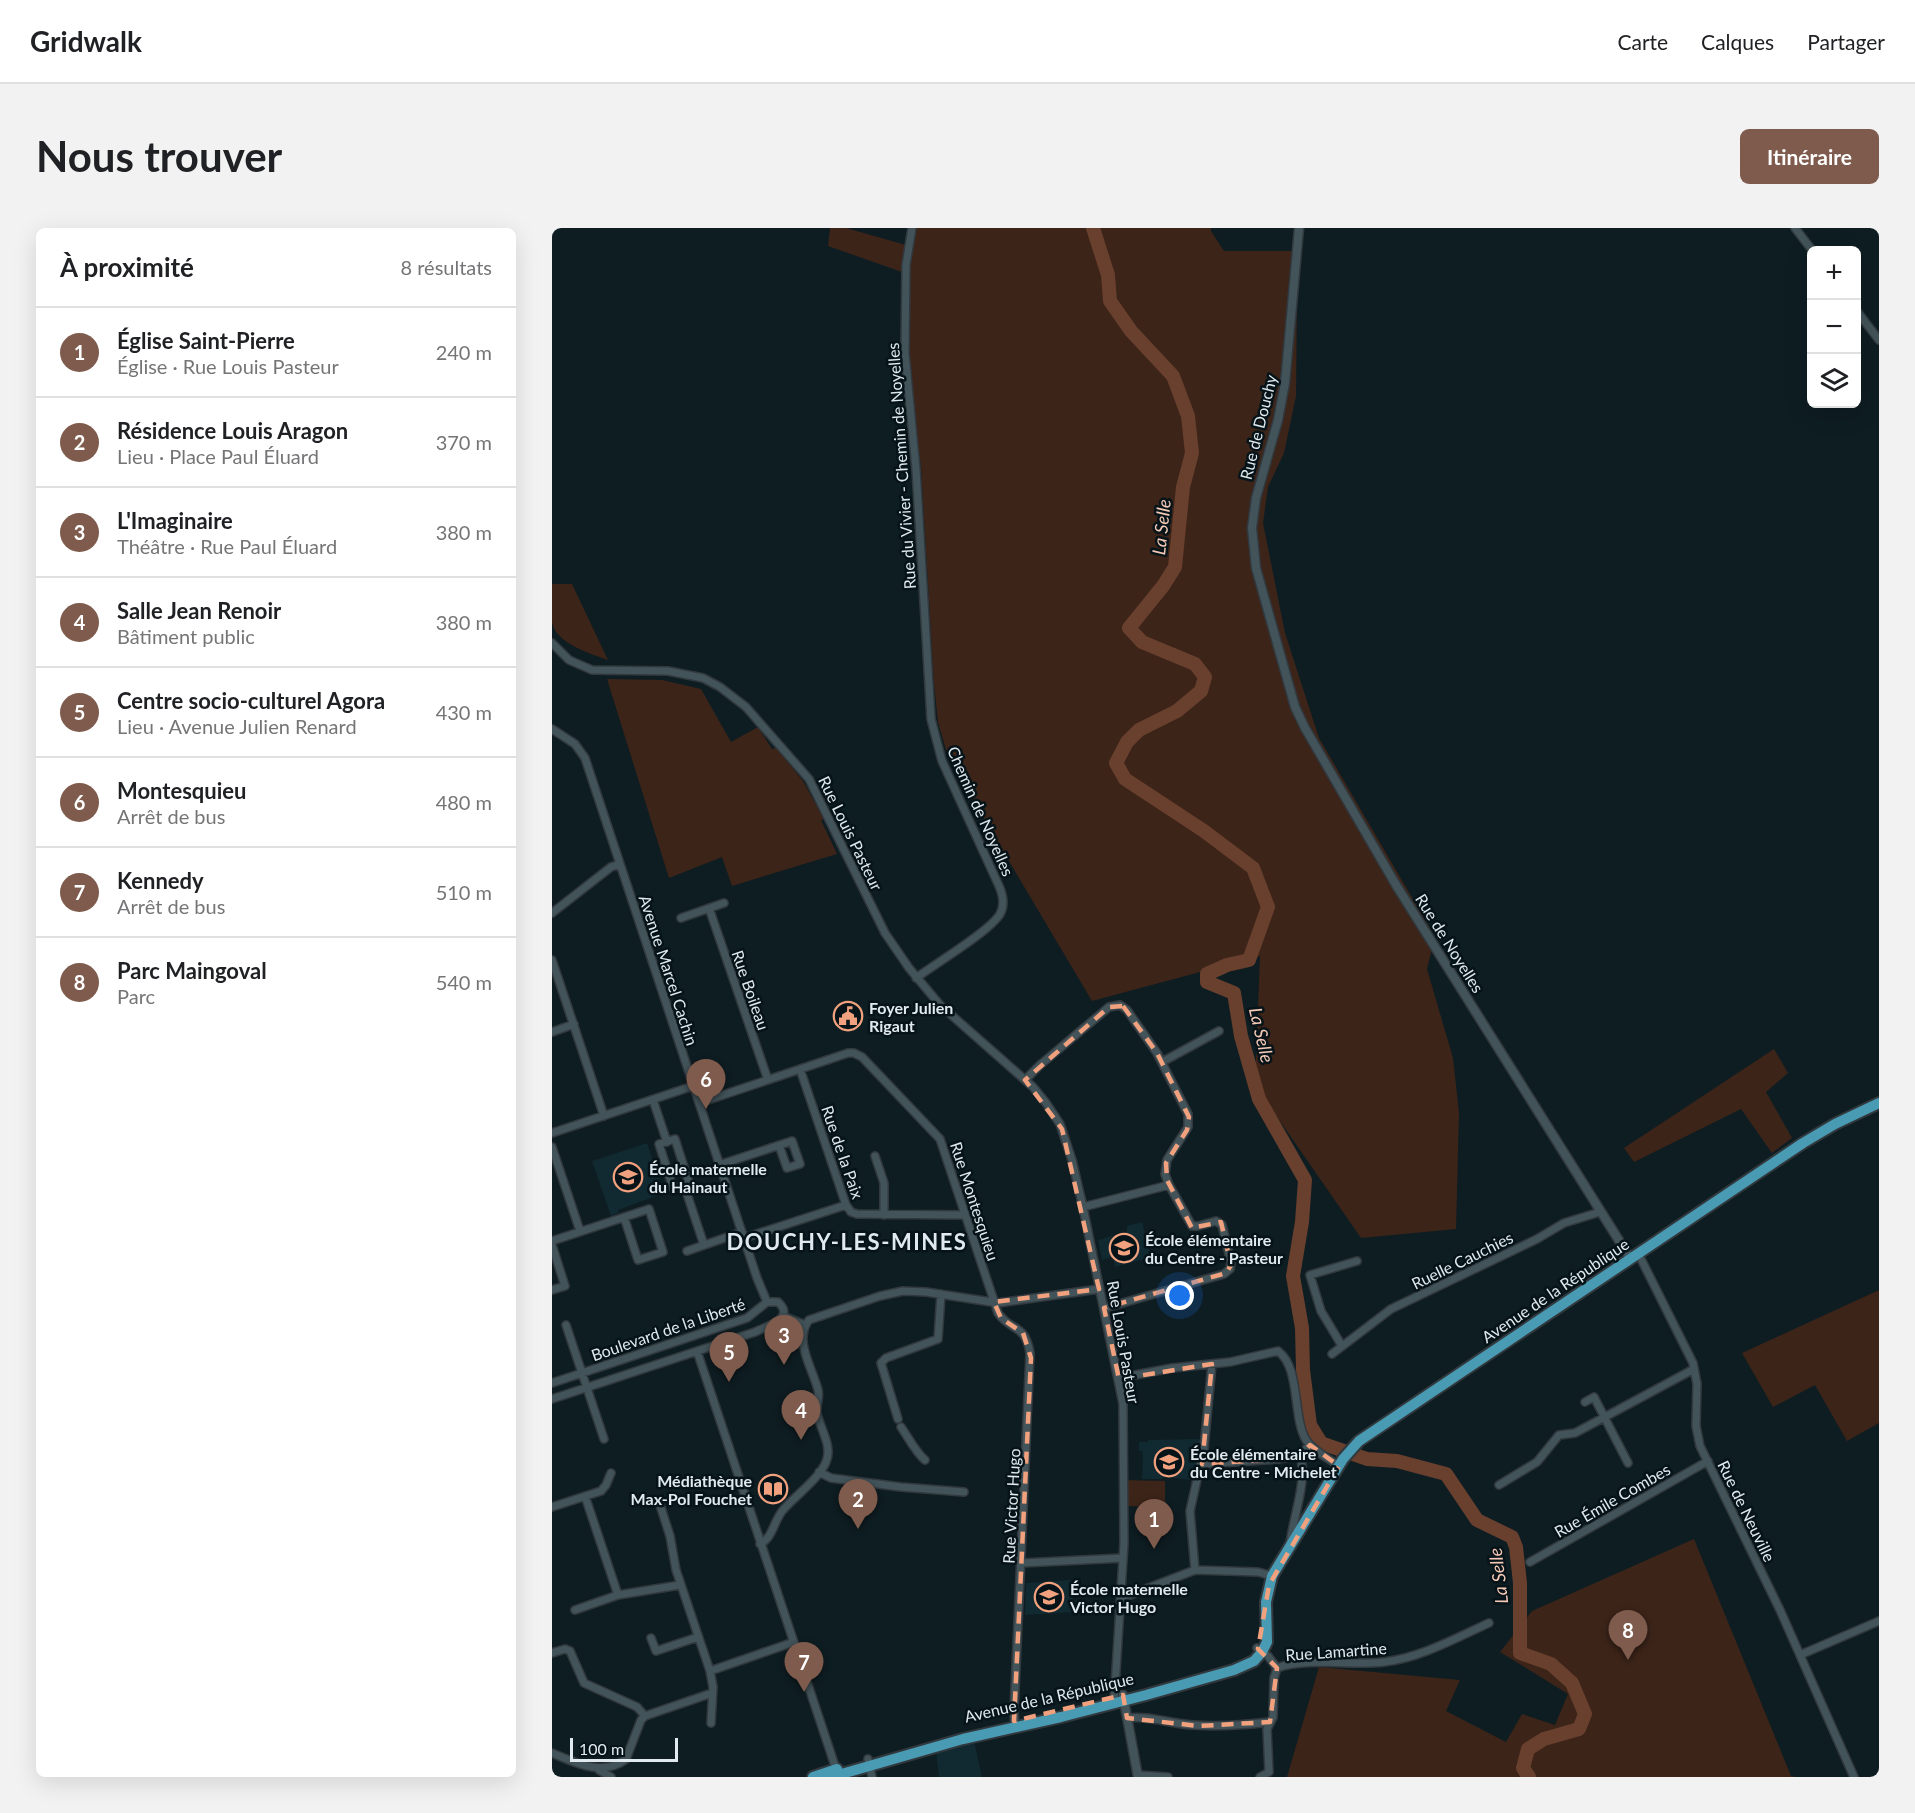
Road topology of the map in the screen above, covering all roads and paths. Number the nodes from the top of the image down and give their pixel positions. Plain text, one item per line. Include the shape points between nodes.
1 (912, 228) edge
2 (1299, 228) edge
3 (1796, 228) edge
4 (1809, 246) edge
5 (1861, 315) edge
6 (1879, 340) edge
7 (1273, 631) joint
8 (552, 643) edge
9 (930, 702) joint
10 (552, 729) edge
11 (620, 864) junction
12 (724, 903) dead end
13 (709, 908) junction
14 (552, 913) edge
15 (681, 918) dead end
16 (552, 960) edge
17 (916, 978) junction
18 (574, 1024) junction
19 (1219, 1031) dead end
20 (552, 1032) edge
21 (1162, 1062) junction
22 (800, 1069) junction
23 (768, 1080) junction
24 (1025, 1080) junction
25 (693, 1086) junction
26 (653, 1100) junction
27 (699, 1103) junction
28 (1879, 1103) edge
29 (604, 1116) junction
30 (552, 1133) edge
31 (667, 1142) junction
32 (779, 1145) dead end
33 (552, 1147) edge
34 (875, 1156) dead end
35 (719, 1165) junction
36 (684, 1185) junction
37 (1169, 1185) junction
38 (846, 1205) junction
39 (1083, 1207) junction
40 (1600, 1212) junction
41 (884, 1215) junction
42 (965, 1215) junction
43 (624, 1217) junction
44 (580, 1232) junction
45 (743, 1235) junction
46 (552, 1243) edge
47 (704, 1245) junction
48 (687, 1251) dead end
49 (1634, 1256) junction
50 (1357, 1261) dead end
51 (1099, 1289) junction
52 (552, 1290) edge
53 (941, 1294) junction
54 (767, 1302) junction
55 (994, 1302) junction
56 (1105, 1308) junction
57 (762, 1315) junction
58 (783, 1316) junction
59 (772, 1324) junction
60 (566, 1325) dead end
61 (805, 1325) junction
62 (1342, 1346) junction
63 (697, 1351) junction
64 (1332, 1354) dead end
65 (1212, 1364) junction
66 (1694, 1369) junction
67 (582, 1373) junction
68 (1119, 1378) junction
69 (552, 1383) edge
70 (587, 1388) junction
71 (552, 1400) edge
72 (1585, 1402) dead end
73 (1605, 1418) junction
74 (898, 1419) dead end
75 (901, 1426) dead end
76 (604, 1439) dead end
77 (1310, 1445) junction
78 (1300, 1455) junction
79 (925, 1460) dead end
80 (1708, 1461) junction
81 (1341, 1462) junction
82 (1628, 1462) dead end
83 (1202, 1464) junction
84 (819, 1472) junction
85 (611, 1473) dead end
86 (1499, 1485) dead end
87 (964, 1492) dead end
88 (585, 1496) junction
89 (660, 1505) dead end
90 (552, 1507) edge
91 (760, 1544) junction
92 (1290, 1546) junction
93 (1123, 1558) junction
94 (1530, 1562) dead end
95 (1022, 1563) junction
96 (1195, 1570) junction
97 (1272, 1576) junction
98 (680, 1585) junction
99 (618, 1595) junction
100 (1120, 1596) junction
101 (574, 1610) dead end
102 (1879, 1621) edge
103 (1489, 1623) dead end
104 (698, 1637) junction
105 (651, 1638) dead end
106 (794, 1642) junction
107 (1260, 1650) junction
108 (552, 1653) edge
109 (1800, 1655) junction
110 (1277, 1668) junction
111 (710, 1671) junction
112 (712, 1693) junction
113 (1119, 1699) junction
114 (645, 1716) junction
115 (1127, 1718) junction
116 (1270, 1722) junction
117 (711, 1723) dead end
118 (1015, 1724) junction
119 (552, 1752) edge
120 (869, 1762) junction
121 (599, 1770) junction
122 (835, 1774) edge
123 (1272, 1775) edge
124 (1138, 1776) edge
125 (611, 1777) edge
126 (813, 1777) edge
127 (872, 1777) edge
128 (1168, 1777) edge
129 (1260, 1777) edge
130 (1854, 1777) edge

1 - 9 street, Rue du Vivier - Chemin de Noyelles via 906,272 905,353 917,477
2 - 7 street, Rue de Douchy via 1285,383 1253,521 1256,568
3 - 4 street
5 - 6 street
7 - 40 street, Rue de Noyelles via 1305,728 1396,885
8 - 17 street, Rue Louis Pasteur via 580,666 690,675 720,687 746,707 809,778 885,933
9 - 17 street, Chemin de Noyelles via 940,756 1003,904 1000,914 987,928
10 - 11 street, Avenue Marcel Cachin via 575,744 583,755
11 - 14 street
11 - 25 street, Avenue Marcel Cachin
12 - 13 street
13 - 15 street
13 - 23 street, Rue Boileau
16 - 18 street
17 - 24 street, Rue Louis Pasteur via 940,1005
18 - 20 street
18 - 29 street
19 - 21 street
21 - 24 street via 1127,1010 1117,1004
21 - 37 street via 1190,1121 1166,1163
22 - 23 street, Rue Montesquieu
22 - 38 street, Rue de la Paix
22 - 42 street, Rue Montesquieu via 848,1053 862,1057 938,1136
23 - 27 street, Rue Montesquieu
24 - 39 street, Rue Louis Pasteur via 1060,1124
25 - 26 street
25 - 27 street, Avenue Marcel Cachin
26 - 29 street
26 - 31 street
27 - 35 street, Avenue Marcel Cachin
28 - 49 main road, Avenue de la République via 1803,1143
29 - 30 street
31 - 36 street via 675,1139 689,1183
31 - 36 street via 659,1144 673,1188
32 - 35 street
33 - 44 street
34 - 41 street, Rue de la Paix via 884,1183
35 - 45 street, Avenue Marcel Cachin
36 - 47 street
37 - 39 street
37 - 56 street via 1192,1226 1221,1222 1230,1269
38 - 41 street, Rue de la Paix via 854,1214
38 - 45 street
39 - 51 street, Rue Louis Pasteur
40 - 49 street, Rue de Noyelles
40 - 62 street, Ruelle Cauchies via 1564,1223 1391,1309
41 - 42 street, Rue de la Paix
42 - 55 street, Rue Montesquieu
43 - 43 street via 638,1260 663,1252 649,1209
43 - 44 street
44 - 46 street
45 - 47 street
45 - 54 street, Avenue Marcel Cachin
46 - 52 street via 566,1286
47 - 48 street
49 - 66 street, Rue de Neuville via 1686,1347
49 - 81 main road, Avenue de la République via 1366,1435
50 - 62 street via 1310,1275 1321,1311
51 - 55 street
51 - 56 street, Rue Louis Pasteur
53 - 55 street
53 - 61 street via 884,1294 812,1318
53 - 74 street via 938,1339 886,1358 881,1364
54 - 57 street
54 - 58 street via 779,1303
55 - 95 street, Rue Victor Hugo via 1001,1318 1023,1333 1031,1358
56 - 68 street, Rue Louis Pasteur
57 - 59 street
57 - 67 street, Boulevard de la Liberté
58 - 59 street
58 - 61 street
59 - 63 street, Boulevard de la Liberté
60 - 67 street, Boulevard de la Liberté
61 - 84 street via 803,1343 819,1393 817,1412 828,1453
62 - 64 street, Ruelle Cauchies
63 - 70 street, Boulevard de la Liberté
63 - 91 street
65 - 68 street
65 - 77 street via 1273,1351 1282,1354 1290,1371 1301,1427
65 - 83 street
66 - 73 street
66 - 80 street, Rue de Neuville via 1695,1426
67 - 69 street, Boulevard de la Liberté
67 - 70 street, Boulevard de la Liberté
68 - 93 street, Rue Louis Pasteur via 1123,1412
70 - 71 street, Boulevard de la Liberté
70 - 76 street, Boulevard de la Liberté
72 - 73 street via 1594,1397
73 - 82 street
73 - 86 street via 1572,1435 1559,1435 1534,1464
75 - 79 street
77 - 78 street
77 - 81 street
78 - 83 street
78 - 92 street, Avenue de la République via 1302,1483
80 - 94 street, Rue Émile Combes
80 - 109 street, Rue de Neuville
81 - 92 main road, Avenue de la République
83 - 96 street via 1190,1512
84 - 87 street via 831,1478
84 - 91 street via 782,1511 769,1536
85 - 88 street via 603,1489
88 - 90 street
88 - 99 street
89 - 98 street
91 - 106 street
92 - 97 main road, Avenue de la République
93 - 95 street
93 - 100 street, Rue Louis Pasteur
95 - 118 street, Rue Victor Hugo
96 - 97 street
96 - 100 street
97 - 107 main road, Avenue de la République via 1268,1589 1267,1642
98 - 99 street
98 - 104 street
99 - 101 street
100 - 113 street, Rue Louis Pasteur
102 - 109 street
103 - 110 street, Rue Lamartine via 1400,1660 1292,1664
104 - 105 street via 656,1651
104 - 111 street
106 - 111 street
106 - 122 street
107 - 110 street, Rue Lamartine
107 - 113 main road, Avenue de la République via 1254,1661 1240,1668
108 - 114 street via 570,1651 584,1683 637,1707
109 - 130 street, Rue de Neuville
110 - 116 street
111 - 112 street
112 - 114 street
112 - 117 street
113 - 115 street
113 - 118 main road, Avenue de la République
114 - 121 street via 626,1759
115 - 116 street via 1199,1726
115 - 124 street
116 - 123 street via 1267,1732
118 - 120 main road, Avenue de la République
119 - 121 street
120 - 122 main road, Avenue de la République
120 - 127 street
121 - 125 street
122 - 126 main road, Avenue de la République
123 - 129 street
124 - 128 street

